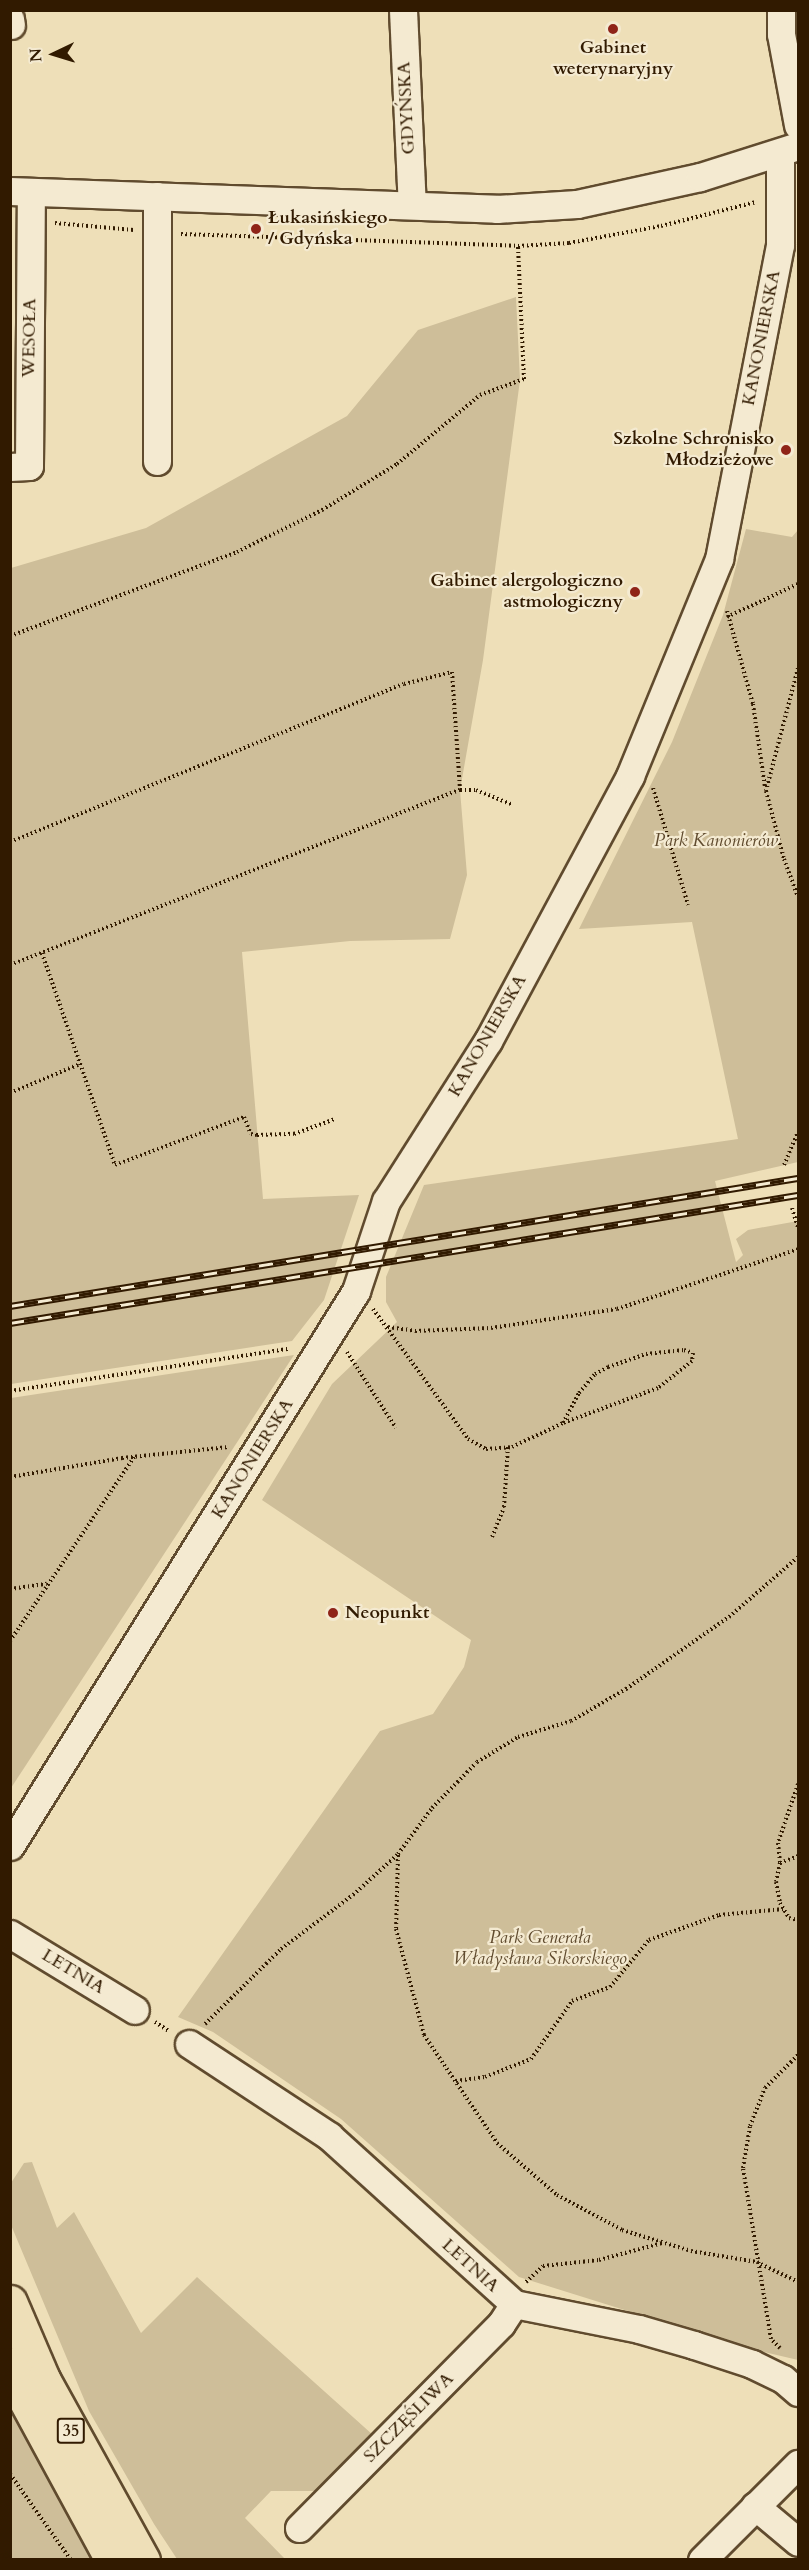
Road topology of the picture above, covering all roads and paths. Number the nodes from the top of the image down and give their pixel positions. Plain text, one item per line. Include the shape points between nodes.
1 (403, 10) edge
2 (781, 10) edge
3 (10, 19) edge
4 (11, 25) edge
5 (798, 125) edge
6 (789, 149) edge
7 (21, 192) edge
8 (157, 196) junction
9 (412, 205) junction
10 (32, 220) junction
11 (158, 232) junction
12 (333, 238) dead end
13 (518, 246) dead end
14 (157, 461) dead end
15 (10, 467) edge
16 (798, 584) edge
17 (726, 606) dead end
18 (727, 617) junction
19 (10, 636) edge
20 (798, 668) edge
21 (653, 780) dead end
22 (460, 790) junction
23 (766, 791) junction
24 (512, 804) dead end
25 (10, 842) edge
26 (797, 890) edge
27 (798, 897) edge
28 (688, 905) dead end
29 (42, 953) junction
30 (10, 965) edge
31 (80, 1064) junction
32 (10, 1093) edge
33 (335, 1119) dead end
34 (798, 1132) edge
35 (784, 1165) dead end
36 (792, 1208) dead end
37 (798, 1228) edge
38 (798, 1249) edge
39 (356, 1291) junction
40 (388, 1327) junction
41 (328, 1336) junction
42 (10, 1391) edge
43 (563, 1423) junction
44 (396, 1428) dead end
45 (507, 1447) junction
46 (135, 1457) junction
47 (253, 1458) junction
48 (10, 1477) edge
49 (492, 1537) dead end
50 (798, 1557) edge
51 (47, 1584) junction
52 (10, 1589) edge
53 (10, 1641) edge
54 (798, 1784) edge
55 (10, 1846) edge
56 (398, 1854) junction
57 (798, 1856) edge
58 (780, 1863) junction
59 (784, 1909) junction
60 (798, 1920) edge
61 (10, 1934) edge
62 (135, 2010) dead end
63 (189, 2044) joint
64 (798, 2055) edge
65 (456, 2081) junction
66 (663, 2242) junction
67 (757, 2262) junction
68 (798, 2282) edge
69 (10, 2302) edge
70 (514, 2304) junction
71 (15, 2345) edge
72 (784, 2352) dead end
73 (16, 2391) edge
74 (798, 2392) edge
75 (798, 2464) edge
76 (10, 2474) edge
77 (755, 2506) junction
78 (300, 2528) dead end
79 (798, 2542) edge
80 (71, 2559) edge
81 (112, 2559) edge
82 (144, 2559) edge
83 (691, 2559) edge
84 (702, 2559) edge

1 - 9 street, GDYŃSKA
2 - 5 street via 781,34
3 - 4 street
6 - 9 street via 700,177 577,204 496,209
6 - 39 street, KANONIERSKA via 780,245 719,559 630,776 488,1041 386,1201
7 - 8 street
7 - 10 street, WESOŁA
8 - 9 street
8 - 11 street
10 - 11 path
10 - 15 street, WESOŁA via 29,466
11 - 12 path
11 - 14 street
13 - 19 path via 524,379 480,395 398,464 322,510 237,552
16 - 18 path
17 - 18 path
18 - 23 path via 753,704
20 - 23 path
21 - 28 path via 654,799
22 - 24 path via 476,790
22 - 25 path via 452,672 404,684
22 - 29 path
23 - 26 path via 784,859
26 - 27 path
29 - 30 path
29 - 31 path
31 - 32 path
31 - 33 path via 115,1164 244,1117 251,1134 258,1135 294,1134
34 - 35 path
36 - 37 path
38 - 40 path via 617,1309 491,1328
39 - 40 path
39 - 41 street, KANONIERSKA
40 - 45 path via 468,1439 486,1449
41 - 42 path
41 - 44 path
41 - 47 street, KANONIERSKA
43 - 43 path via 595,1374 646,1354 684,1350 693,1353 692,1361 658,1388
43 - 45 path
45 - 49 path via 504,1507
46 - 47 path via 234,1447
46 - 48 path
46 - 51 path
47 - 55 street, KANONIERSKA
50 - 56 path via 729,1617 626,1689 571,1721 519,1737 477,1762 432,1808
51 - 52 path
51 - 53 path
54 - 58 path via 778,1843
56 - 63 path via 353,1895 281,1949
56 - 65 path via 396,1929 410,1992 424,2035
57 - 58 path
58 - 59 path via 776,1882
59 - 60 path via 789,1918
59 - 65 path via 719,1915 649,1940 610,1988 572,2001 531,2059 485,2077
61 - 62 street, LETNIA
63 - 70 street, LETNIA via 329,2136
64 - 67 path via 765,2088 750,2126 744,2177
65 - 66 path via 497,2143 557,2196 622,2230
66 - 67 path
66 - 70 path via 599,2260 543,2266 530,2274
67 - 68 path
67 - 72 path via 771,2339
69 - 71 main road, 35
70 - 74 street, LETNIA via 639,2329 694,2345 752,2364 783,2379
70 - 78 street, SZCZĘŚLIWA via 501,2324
71 - 73 main road, 35
71 - 82 main road, 35 via 54,2399
73 - 81 main road, 35
75 - 77 street
76 - 80 path
77 - 79 street
77 - 83 street
77 - 84 street

